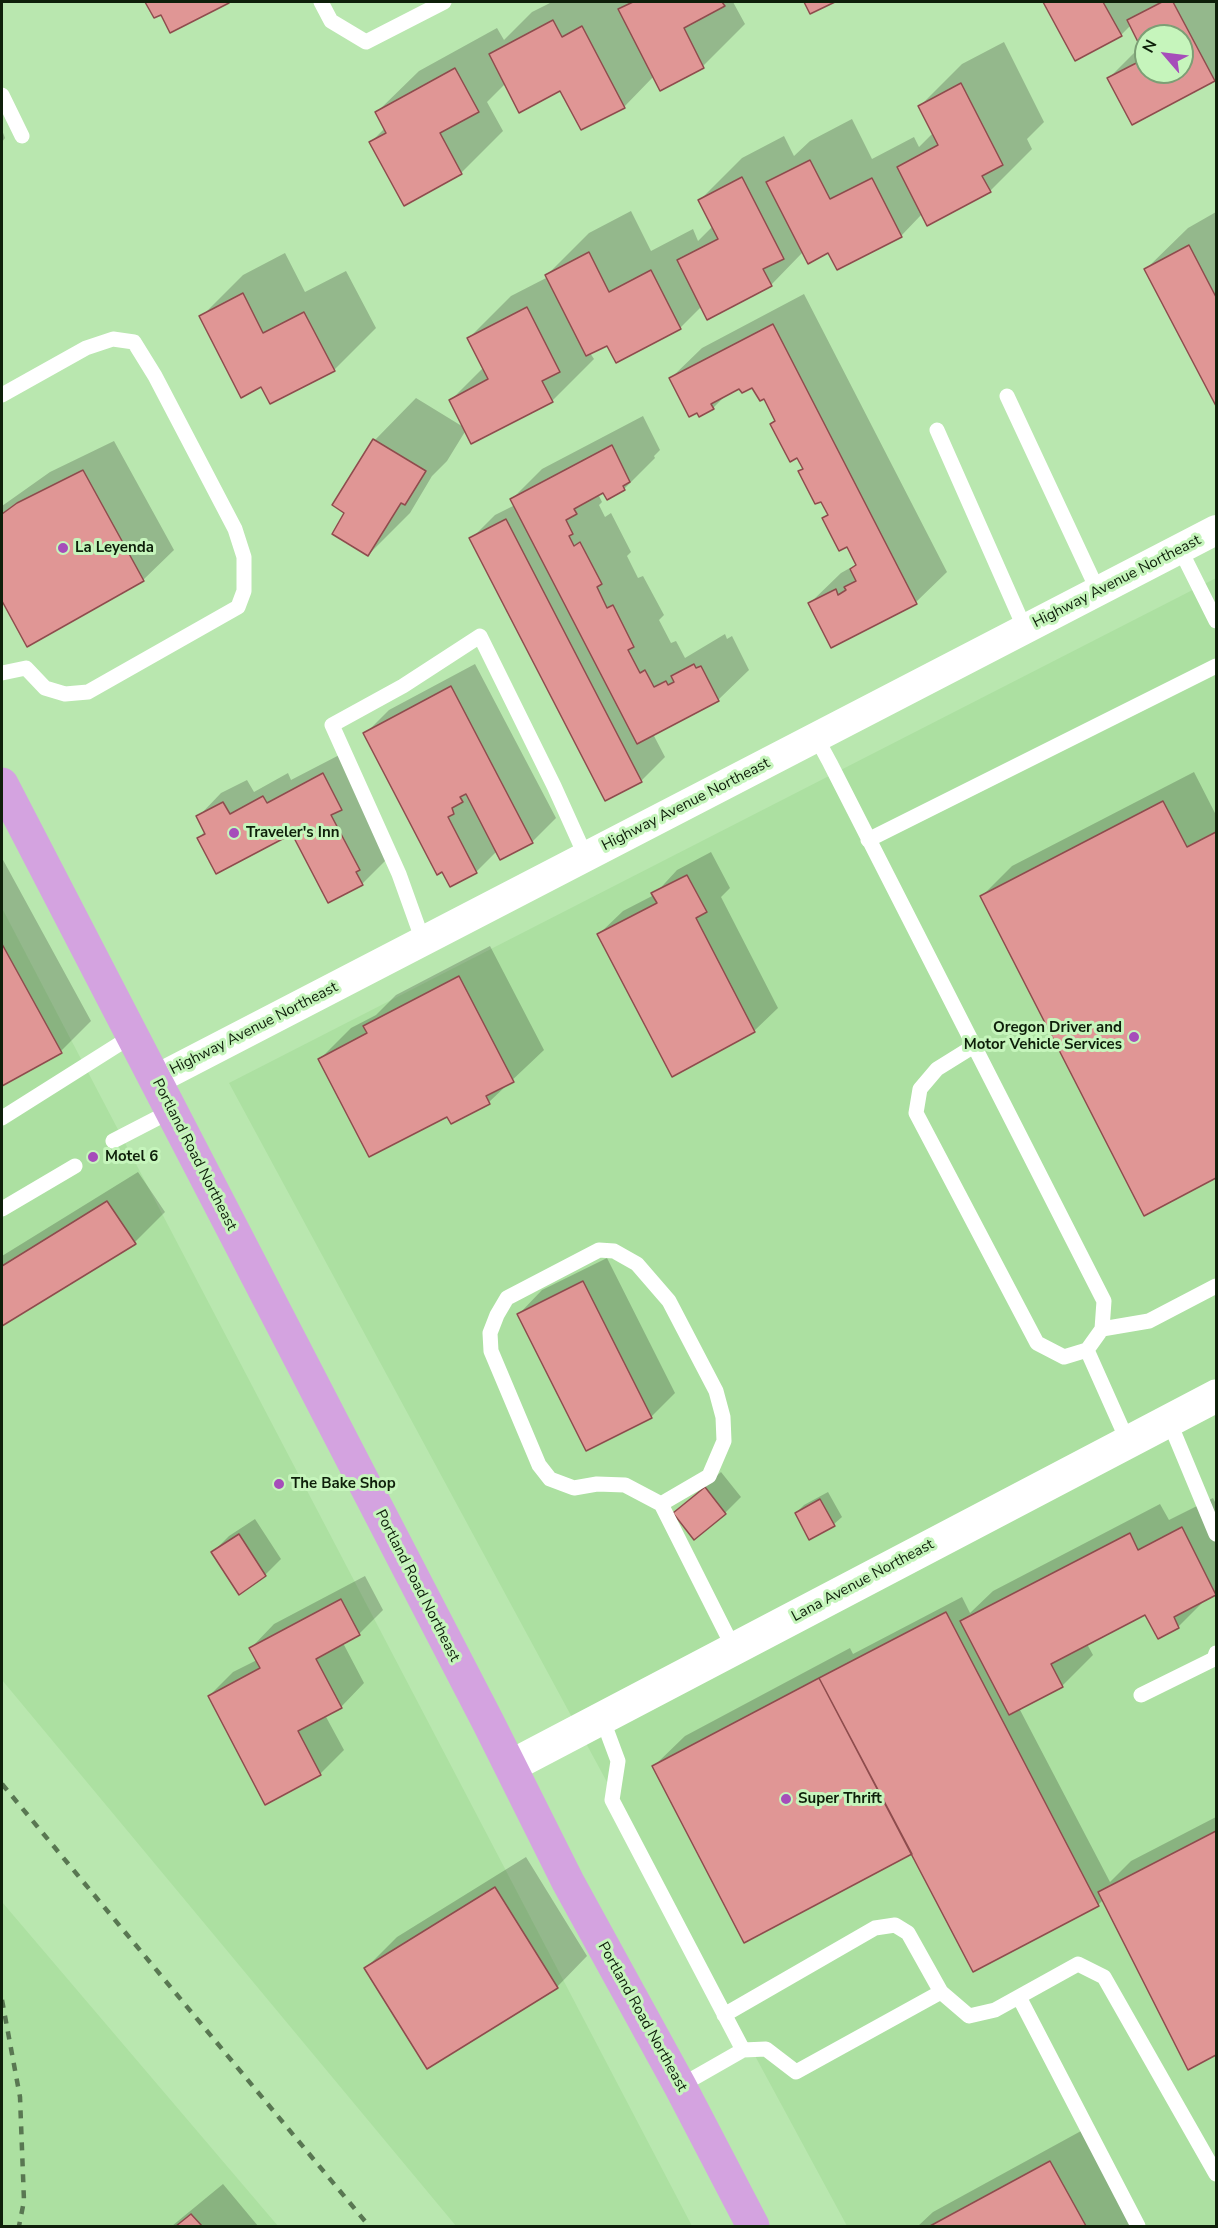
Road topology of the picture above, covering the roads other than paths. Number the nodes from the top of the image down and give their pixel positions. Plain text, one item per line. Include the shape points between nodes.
1 (321, 2) edge
2 (444, 2) edge
3 (2, 96) edge
4 (22, 136) dead end
5 (2, 395) edge
6 (1007, 396) dead end
7 (937, 429) dead end
8 (1216, 530) edge
9 (1180, 549) junction
10 (1098, 591) junction
11 (1216, 621) edge
12 (1025, 629) junction
13 (1216, 666) edge
14 (2, 674) edge
15 (816, 737) junction
16 (2, 784) edge
17 (868, 840) junction
18 (586, 857) junction
19 (423, 941) junction
20 (132, 1036) junction
21 (974, 1046) junction
22 (155, 1080) junction
23 (171, 1111) junction
24 (2, 1118) edge
25 (113, 1141) dead end
26 (75, 1166) dead end
27 (2, 1209) edge
28 (1216, 1286) edge
29 (1102, 1329) junction
30 (1087, 1350) junction
31 (1216, 1396) edge
32 (1169, 1421) junction
33 (1128, 1442) junction
34 (661, 1504) junction
35 (1216, 1534) edge
36 (734, 1649) junction
37 (1216, 1653) edge
38 (1141, 1695) dead end
39 (602, 1718) junction
40 (511, 1766) junction
41 (941, 1992) junction
42 (1019, 1997) junction
43 (724, 2014) junction
44 (743, 2050) junction
45 (680, 2086) junction
46 (1216, 2174) edge
47 (753, 2226) edge
48 (1138, 2226) edge

1 - 2 lane via 330,21 366,42
3 - 4 lane
5 - 14 lane via 86,348 113,339 135,342 235,529 244,557 244,591 238,607 88,692 65,694 45,688 26,668
6 - 10 lane
7 - 12 lane
8 - 9 street, Highway Avenue Northeast
9 - 10 street, Highway Avenue Northeast
9 - 11 lane
10 - 12 street, Highway Avenue Northeast
12 - 15 street, Highway Avenue Northeast
13 - 17 lane
15 - 17 lane
15 - 18 street, Highway Avenue Northeast
16 - 20 main road, Portland Road Northeast
17 - 21 lane
18 - 19 street, Highway Avenue Northeast
18 - 19 lane via 480,636 403,686 332,725 399,874
19 - 22 street, Highway Avenue Northeast
20 - 22 main road, Portland Road Northeast
20 - 24 lane
21 - 29 lane via 1104,1301
21 - 30 lane via 937,1069 920,1089 916,1113 1037,1343 1064,1357
22 - 23 main road, Portland Road Northeast
23 - 25 lane
23 - 40 main road, Portland Road Northeast
26 - 27 lane
28 - 29 lane via 1149,1321
29 - 30 lane
30 - 33 lane
31 - 32 street, Lana Avenue Northeast
32 - 33 street, Lana Avenue Northeast
32 - 35 lane
33 - 36 street, Lana Avenue Northeast
34 - 34 lane via 625,1485 574,1488 550,1479 539,1466 491,1352 490,1333 507,1298 600,1250 614,1251 637,1264 669,1301 716,1390 723,1417 724,1441 709,1476
34 - 36 lane
36 - 39 street, Lana Avenue Northeast
37 - 38 lane via 1214,1659
39 - 40 street, Lana Avenue Northeast
39 - 43 lane via 618,1761 612,1800
40 - 45 main road, Portland Road Northeast via 568,1882
41 - 42 lane via 969,2016 994,2010
41 - 43 lane via 908,1933 895,1925 875,1928
41 - 44 lane via 796,2072 766,2049
42 - 46 lane via 1078,1964 1104,1977
42 - 48 lane
43 - 44 lane
44 - 45 lane
45 - 47 main road, Portland Road Northeast

